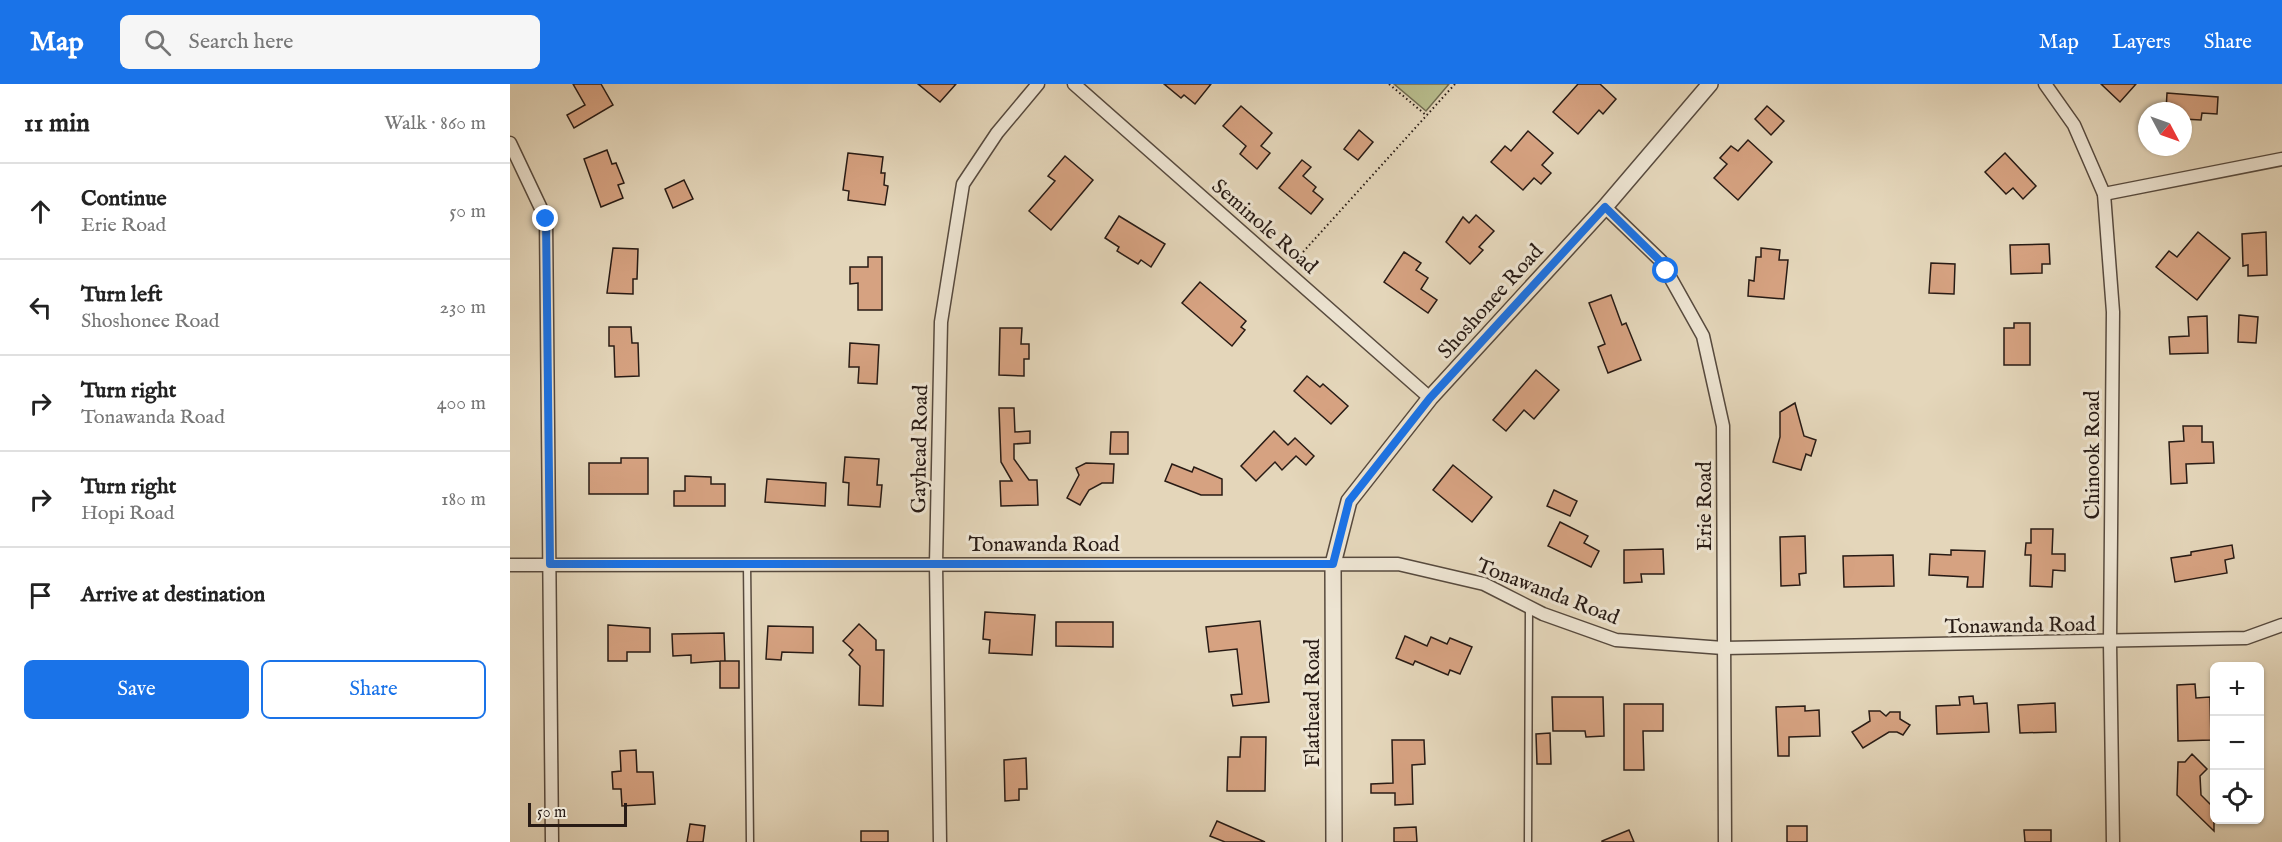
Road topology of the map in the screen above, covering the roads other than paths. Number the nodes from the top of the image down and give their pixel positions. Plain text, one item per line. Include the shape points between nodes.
1 (1038, 84) edge
2 (1074, 84) edge
3 (1710, 84) edge
4 (2045, 84) edge
5 (510, 143) edge
6 (2282, 159) edge
7 (2104, 194) junction
8 (1605, 207) junction
9 (1430, 398) junction
10 (550, 564) junction
11 (747, 564) junction
12 (936, 564) junction
13 (1333, 564) junction
14 (510, 565) edge
15 (1529, 607) junction
16 (2282, 626) edge
17 (2110, 643) junction
18 (1723, 648) junction
19 (552, 842) edge
20 (750, 842) edge
21 (940, 842) edge
22 (1334, 842) edge
23 (1527, 842) edge
24 (1725, 842) edge
25 (2113, 842) edge

1 - 12 street, Gayhead Road via 963,184 941,322
2 - 9 street, Seminole Road
3 - 8 street, Shoshonee Road
4 - 7 street, Chinook Road via 2074,125
5 - 10 street via 546,219
6 - 7 street
7 - 17 street, Chinook Road via 2113,312
8 - 9 street, Shoshonee Road
8 - 18 street, Erie Road via 1660,261 1703,336 1724,426
9 - 13 street, Shoshonee Road via 1349,501
10 - 11 street, Tonawanda Road
10 - 14 street, Tonawanda Road
10 - 19 street
11 - 12 street, Tonawanda Road
11 - 20 lane
12 - 13 street, Tonawanda Road
12 - 21 street, Gayhead Road
13 - 15 street, Tonawanda Road via 1398,564 1484,584
13 - 22 street, Flathead Road
15 - 18 street, Tonawanda Road via 1616,640
15 - 23 lane
16 - 17 street, Tonawanda Road via 2246,638
17 - 18 street, Tonawanda Road
17 - 25 street, Chinook Road
18 - 24 street, Erie Road

